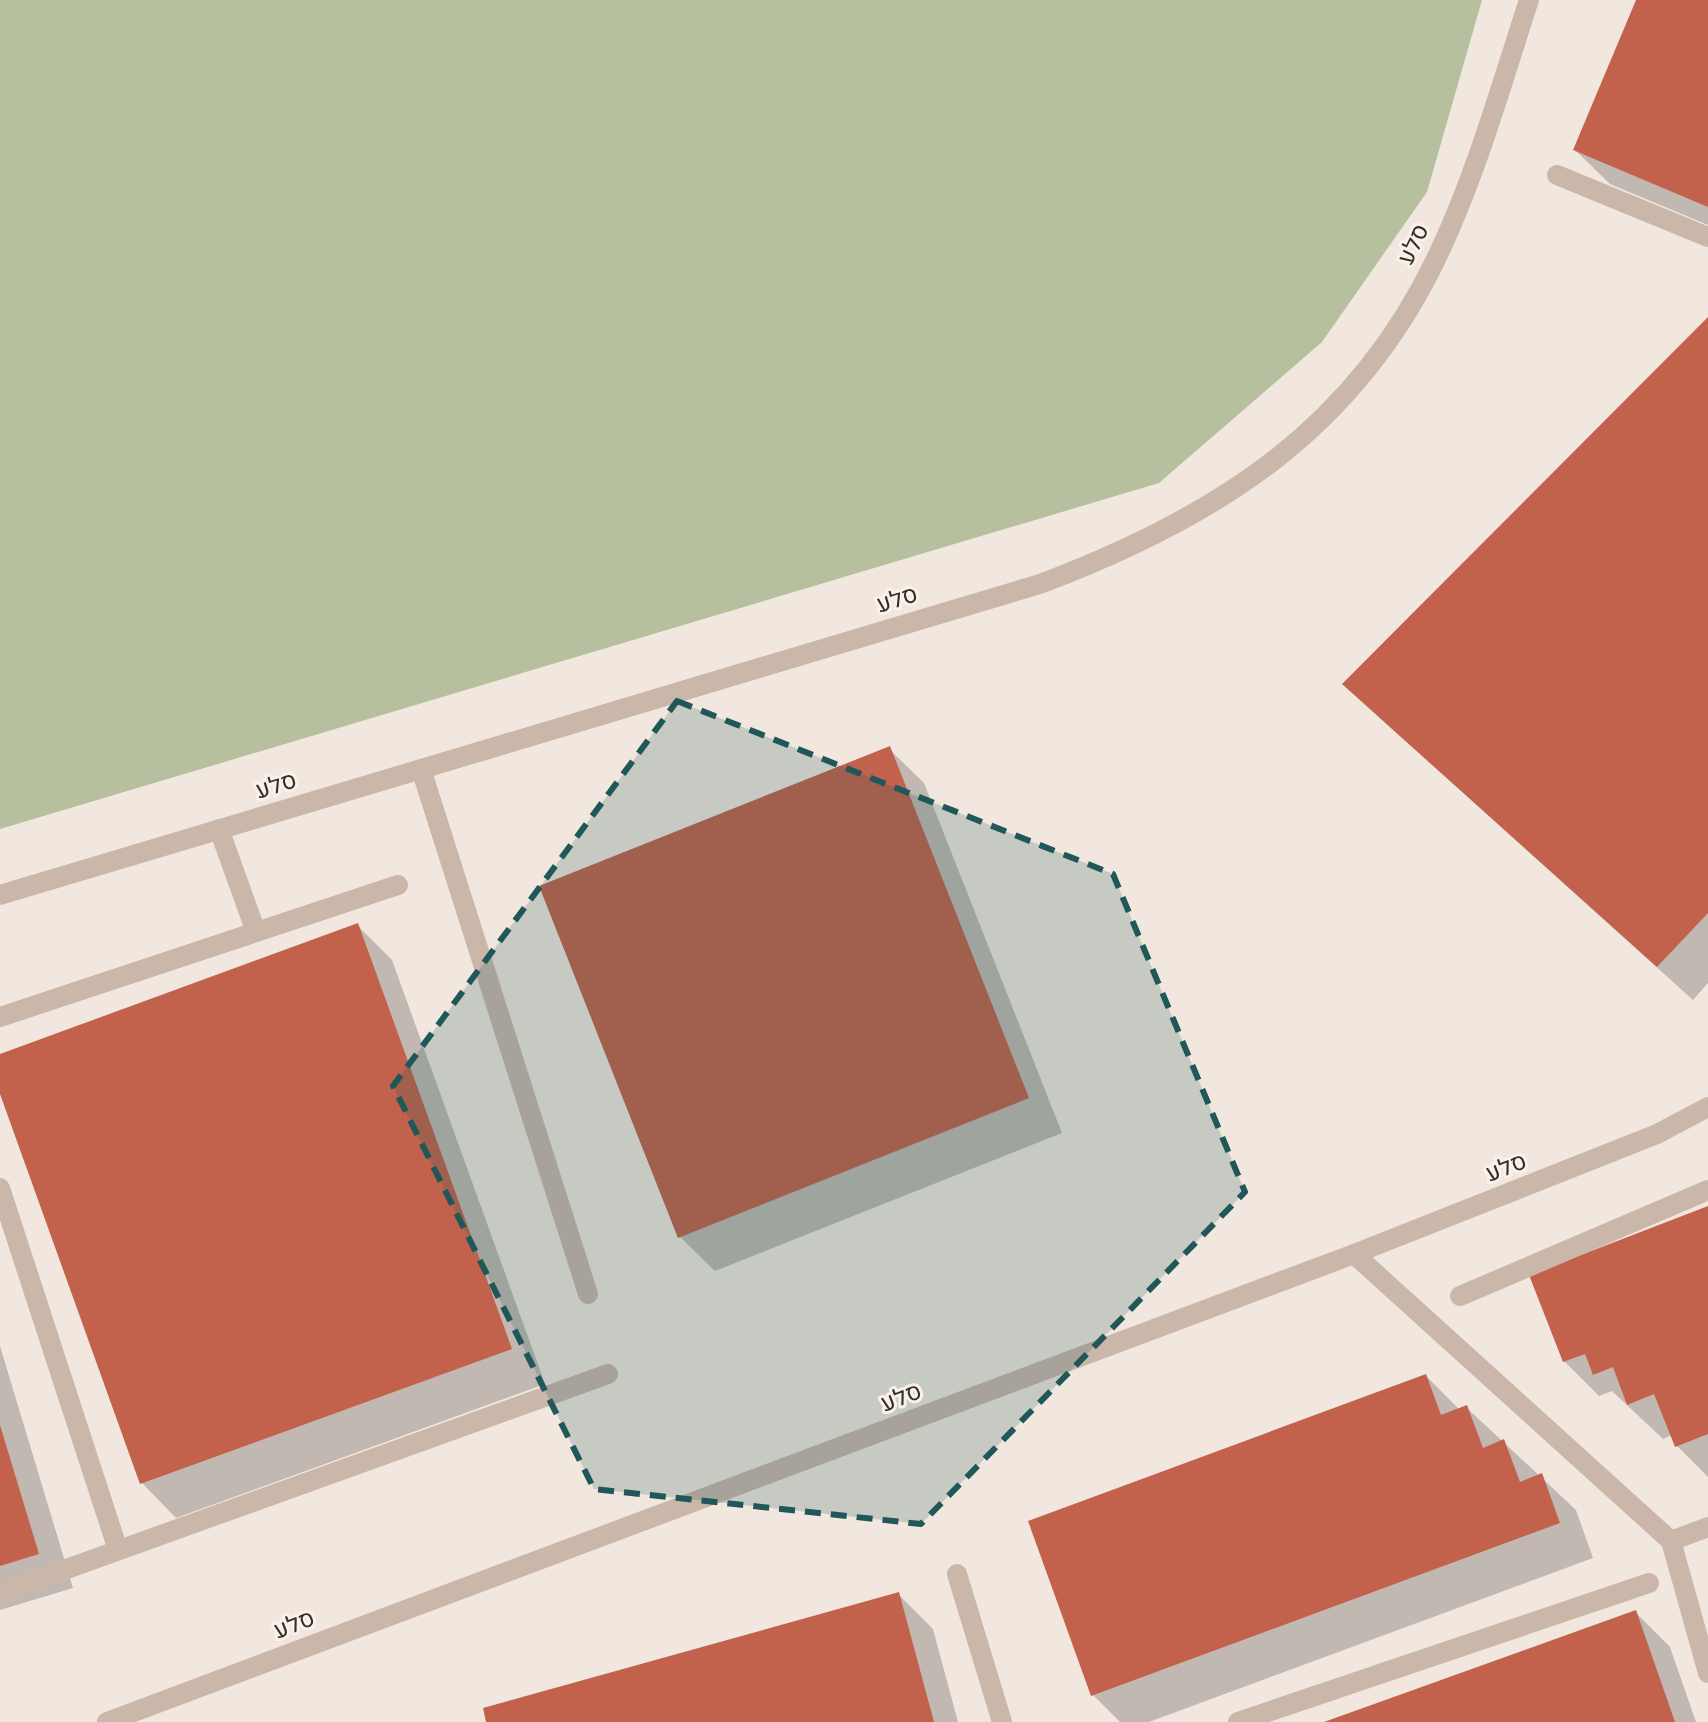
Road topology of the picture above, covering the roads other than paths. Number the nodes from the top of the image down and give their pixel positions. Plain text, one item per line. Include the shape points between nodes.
1 (1529, 0) edge
2 (1557, 175) dead end
3 (1708, 237) edge
4 (421, 769) junction
5 (219, 829) junction
6 (398, 885) dead end
7 (0, 895) edge
8 (256, 932) junction
9 (0, 1017) edge
10 (1708, 1107) edge
11 (0, 1188) edge
12 (1708, 1190) edge
13 (1354, 1254) junction
14 (588, 1294) dead end
15 (1460, 1296) dead end
16 (608, 1374) dead end
17 (1708, 1527) edge
18 (1671, 1541) junction
19 (118, 1550) junction
20 (957, 1574) dead end
21 (1649, 1583) dead end
22 (0, 1593) edge
23 (1708, 1673) edge
24 (107, 1722) edge
25 (1002, 1722) edge
26 (1238, 1722) edge

1 - 4 street, סלע via 1466,191 1403,319 1326,416 1238,489 1142,542 1040,584
2 - 3 street
4 - 5 street, סלע
4 - 14 street
5 - 7 street, סלע
5 - 8 street
6 - 8 street
8 - 9 street
10 - 13 street, סלע via 1657,1134
11 - 19 street
12 - 15 street
13 - 18 street
13 - 24 street, סלע
16 - 19 street
17 - 18 street
18 - 23 street
19 - 22 street
20 - 25 street
21 - 26 street

